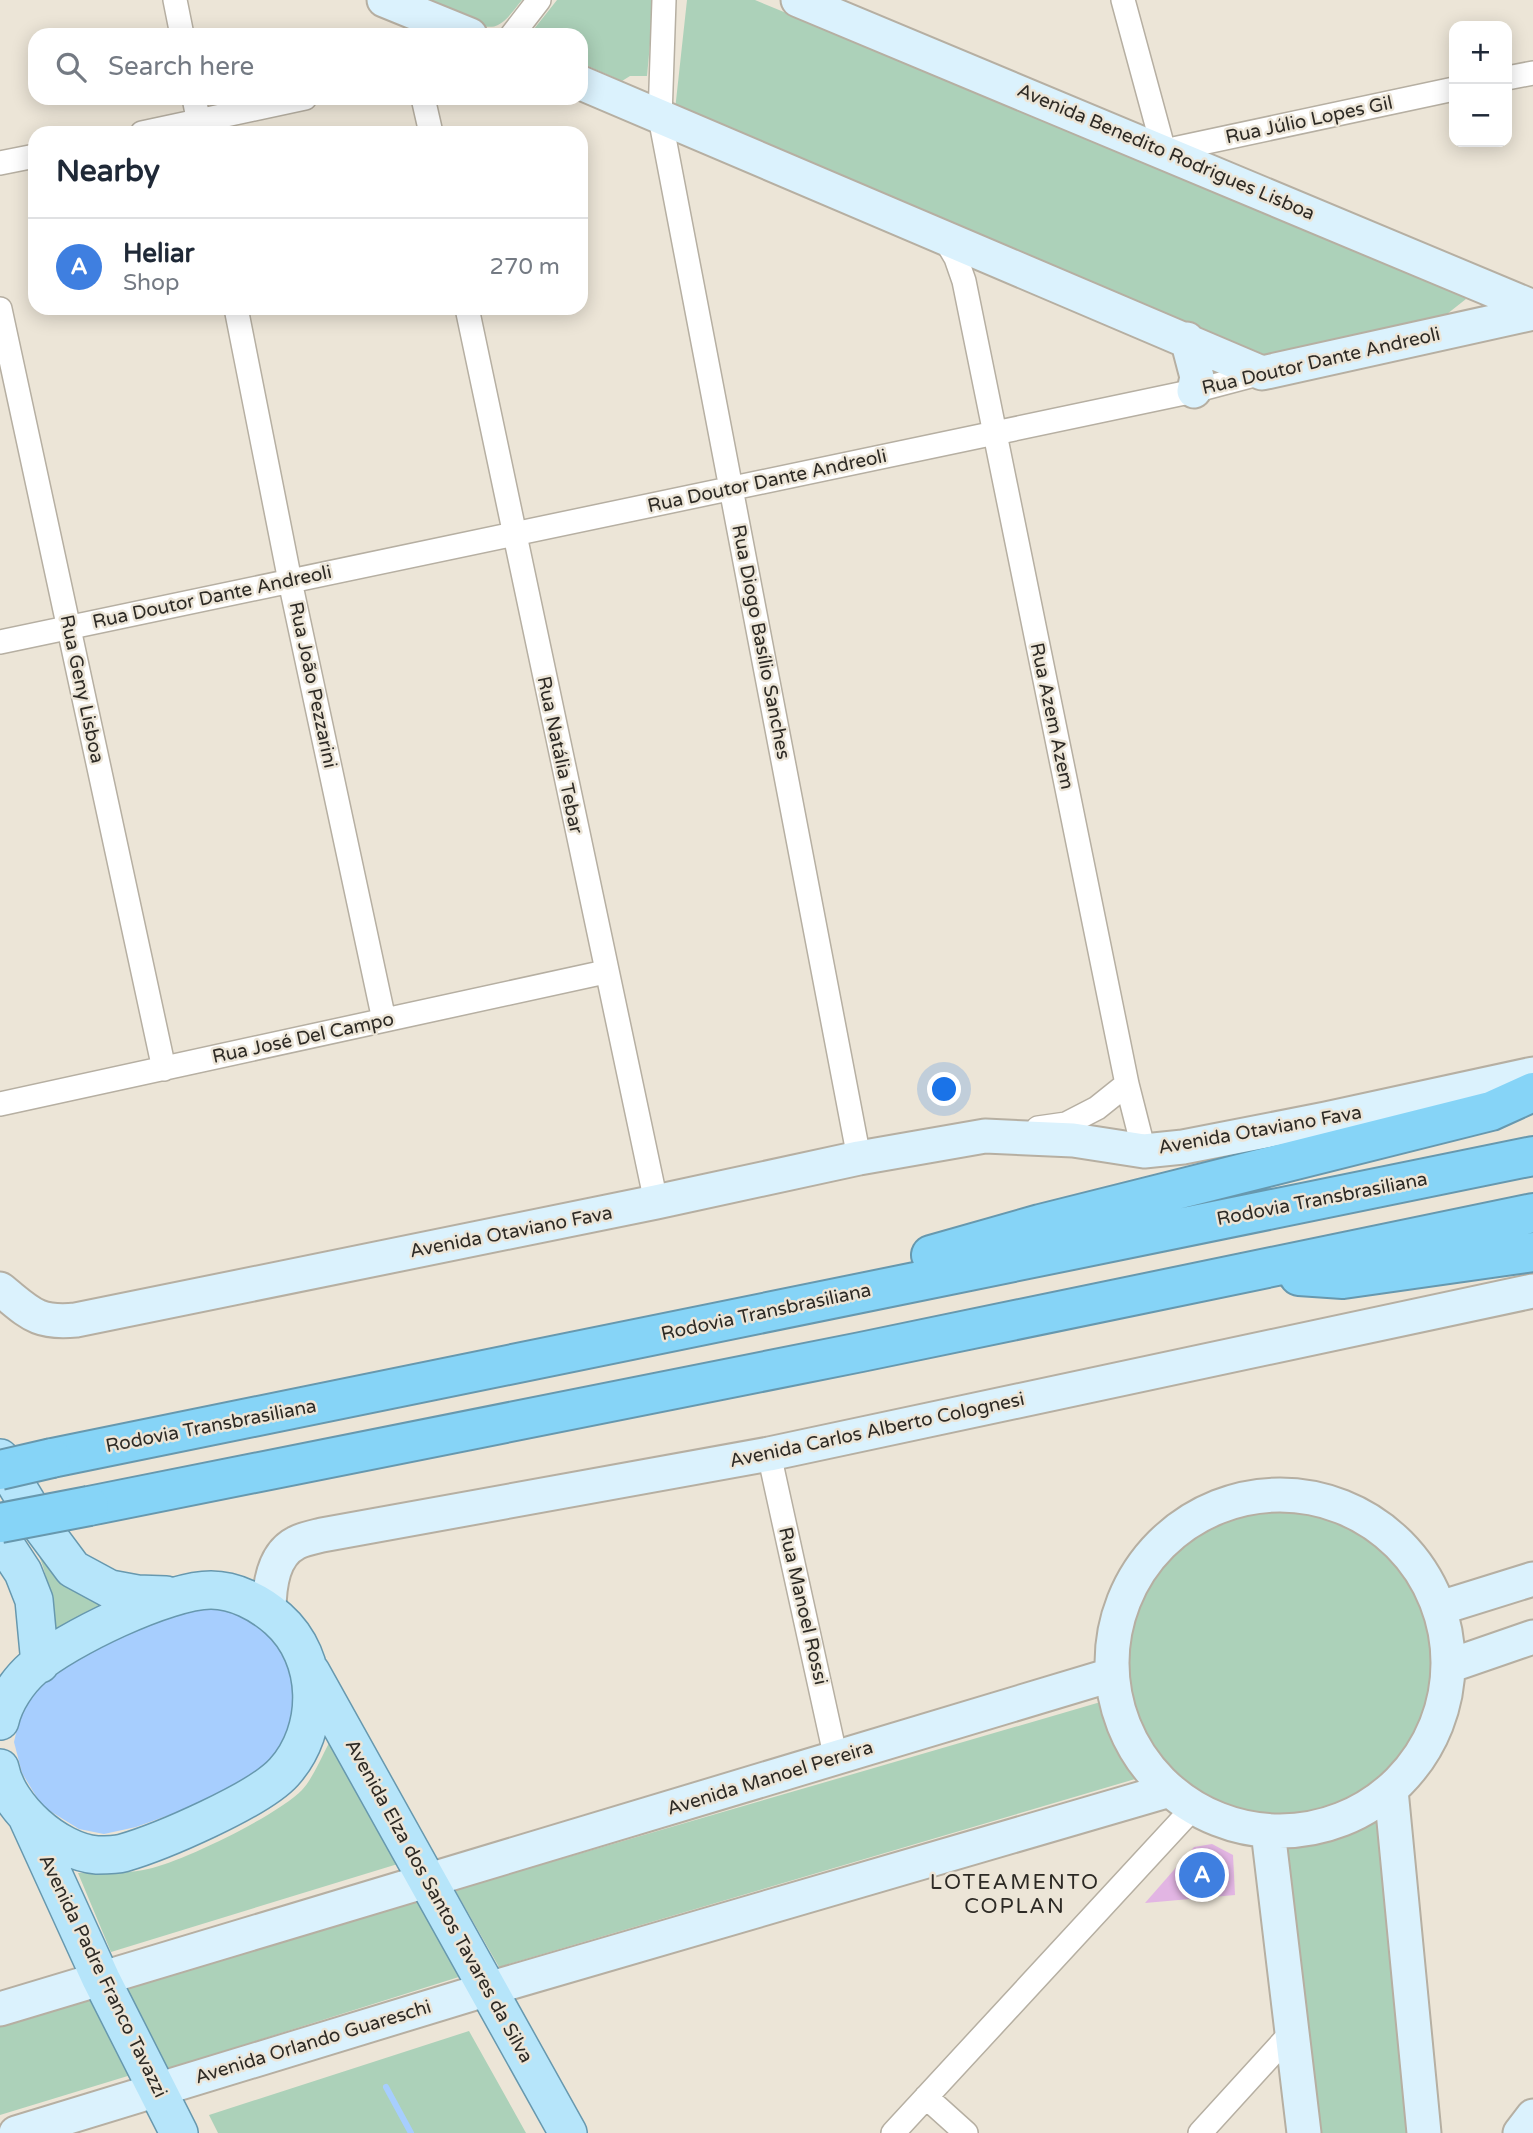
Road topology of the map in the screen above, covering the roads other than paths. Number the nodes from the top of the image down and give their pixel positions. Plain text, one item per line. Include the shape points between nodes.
1 (176, 0) edge
2 (539, 0) edge
3 (664, 0) edge
4 (799, 0) edge
5 (1123, 0) edge
6 (402, 11) edge
7 (181, 28) edge
8 (450, 28) edge
9 (517, 28) edge
10 (1533, 73) edge
11 (1512, 77) edge
12 (588, 86) edge
13 (1449, 90) edge
14 (195, 105) edge
15 (279, 105) edge
16 (425, 105) edge
17 (660, 117) junction
18 (200, 126) edge
19 (204, 126) edge
20 (430, 126) edge
21 (1164, 151) junction
22 (28, 157) edge
23 (0, 163) edge
24 (970, 266) junction
25 (1533, 307) edge
26 (0, 309) edge
27 (1533, 313) edge
28 (237, 315) edge
29 (468, 315) edge
30 (1187, 340) junction
31 (1262, 373) junction
32 (1194, 391) junction
33 (995, 433) junction
34 (732, 488) junction
35 (514, 534) junction
36 (290, 581) junction
37 (69, 627) junction
38 (0, 642) edge
39 (605, 972) junction
40 (384, 1020) junction
41 (164, 1069) junction
42 (1533, 1074) edge
43 (1127, 1084) junction
44 (1533, 1092) edge
45 (0, 1104) edge
46 (985, 1136) junction
47 (1144, 1151) junction
48 (1533, 1156) edge
49 (859, 1158) junction
50 (656, 1202) junction
51 (1533, 1213) edge
52 (1533, 1252) edge
53 (1245, 1272) junction
54 (0, 1289) edge
55 (1533, 1291) edge
56 (825, 1300) junction
57 (769, 1454) junction
58 (0, 1458) edge
59 (0, 1471) edge
60 (0, 1523) edge
61 (0, 1537) edge
62 (1533, 1579) edge
63 (174, 1596) junction
64 (1440, 1608) junction
65 (268, 1612) junction
66 (1533, 1637) edge
67 (40, 1664) junction
68 (1449, 1666) junction
69 (310, 1670) junction
70 (1111, 1675) junction
71 (0, 1721) edge
72 (836, 1759) junction
73 (0, 1768) edge
74 (1391, 1790) junction
75 (1182, 1798) junction
76 (28, 1819) junction
77 (1268, 1831) junction
78 (429, 1881) junction
79 (101, 1979) junction
80 (488, 1989) junction
81 (0, 2009) edge
82 (1292, 2032) junction
83 (158, 2090) junction
84 (926, 2097) junction
85 (1533, 2116) edge
86 (16, 2133) edge
87 (179, 2133) edge
88 (568, 2133) edge
89 (893, 2133) edge
90 (966, 2133) edge
91 (1200, 2133) edge
92 (1304, 2133) edge
93 (1424, 2133) edge
94 (1520, 2133) edge

1 - 7 street
2 - 9 street
3 - 17 street, Rua Diogo Basílio Sanches
4 - 21 street, Avenida Benedito Rodrigues Lisboa
5 - 21 street
6 - 8 street
10 - 11 street
12 - 17 street
13 - 21 street, Rua Júlio Lopes Gil
14 - 18 street
15 - 19 street
16 - 20 street
17 - 24 street via 943,236
17 - 34 street, Rua Diogo Basílio Sanches
21 - 25 street, Avenida Benedito Rodrigues Lisboa
22 - 23 street
24 - 30 street
24 - 33 street, Rua Azem Azem
26 - 37 street, Rua Geny Lisboa
27 - 31 street, Rua Doutor Dante Andreoli
28 - 36 street, Rua João Pezzarini
29 - 35 street, Rua Natália Tebar
30 - 31 street
30 - 32 street via 1197,377
31 - 32 street, Rua Doutor Dante Andreoli
32 - 33 street, Rua Doutor Dante Andreoli
33 - 34 street, Rua Doutor Dante Andreoli
33 - 43 street, Rua Azem Azem
34 - 35 street, Rua Doutor Dante Andreoli
34 - 49 street, Rua Diogo Basílio Sanches
35 - 36 street, Rua Doutor Dante Andreoli
35 - 39 street, Rua Natália Tebar
36 - 37 street, Rua Doutor Dante Andreoli
36 - 40 street, Rua João Pezzarini
37 - 38 street, Rua Doutor Dante Andreoli
37 - 41 street, Rua Geny Lisboa
39 - 40 street, Rua José Del Campo
39 - 50 street, Rua Natália Tebar
40 - 41 street, Rua José Del Campo
41 - 45 street, Rua José Del Campo
42 - 47 street, Avenida Otaviano Fava via 1313,1122
43 - 46 street, Avenida Otaviano Fava via 1097,1108 1066,1124
43 - 47 street, Rua Azem Azem
44 - 56 highway via 1490,1111 1040,1224 916,1260
46 - 47 street, Avenida Otaviano Fava via 1073,1140
46 - 49 street, Avenida Otaviano Fava
48 - 56 highway, Rodovia Transbrasiliana
49 - 50 street, Avenida Otaviano Fava
50 - 54 street, Avenida Otaviano Fava via 76,1320 36,1318
51 - 53 highway
52 - 53 highway via 1343,1279
53 - 60 highway, bridge
55 - 57 street, Avenida Carlos Alberto Colognesi
56 - 59 highway, Rodovia Transbrasiliana, bridge
57 - 65 street, Avenida Carlos Alberto Colognesi via 322,1535 294,1544 280,1559 272,1577
57 - 72 street, Rua Manoel Rossi
58 - 63 main road via 73,1569 110,1589
61 - 67 main road via 23,1572 34,1600
62 - 64 street
63 - 65 main road, Avenida Elza dos Santos Tavares da Silva via 209,1590 231,1592
63 - 67 main road via 116,1619
64 - 68 street
64 - 70 street via 1415,1560 1375,1523 1326,1500 1272,1493 1220,1504 1172,1531 1137,1571 1116,1621
65 - 69 main road, Avenida Elza dos Santos Tavares da Silva via 295,1638
66 - 68 street
67 - 71 main road via 15,1688
68 - 74 street via 1445,1701 1433,1734 1415,1765
69 - 76 main road via 312,1706 300,1751 283,1774 260,1791 197,1824 121,1854 95,1855 70,1848
69 - 78 main road, Avenida Elza dos Santos Tavares da Silva
70 - 72 street, Avenida Manoel Pereira
70 - 75 street via 1121,1718 1140,1757
72 - 78 street, Avenida Manoel Pereira
73 - 76 main road
74 - 77 street via 1354,1815 1312,1829
74 - 93 street
75 - 77 street via 1230,1823
75 - 80 street
75 - 84 street
76 - 79 main road, Avenida Padre Franco Tavazzi
77 - 82 street
78 - 79 street
78 - 80 main road, Avenida Elza dos Santos Tavares da Silva
79 - 81 street
79 - 83 main road, Avenida Padre Franco Tavazzi
80 - 83 street, Avenida Orlando Guareschi
80 - 88 main road, Avenida Elza dos Santos Tavares da Silva
82 - 91 street
82 - 92 street
83 - 86 street, Avenida Orlando Guareschi
83 - 87 main road, Avenida Padre Franco Tavazzi
84 - 89 street
84 - 90 street
85 - 94 street

